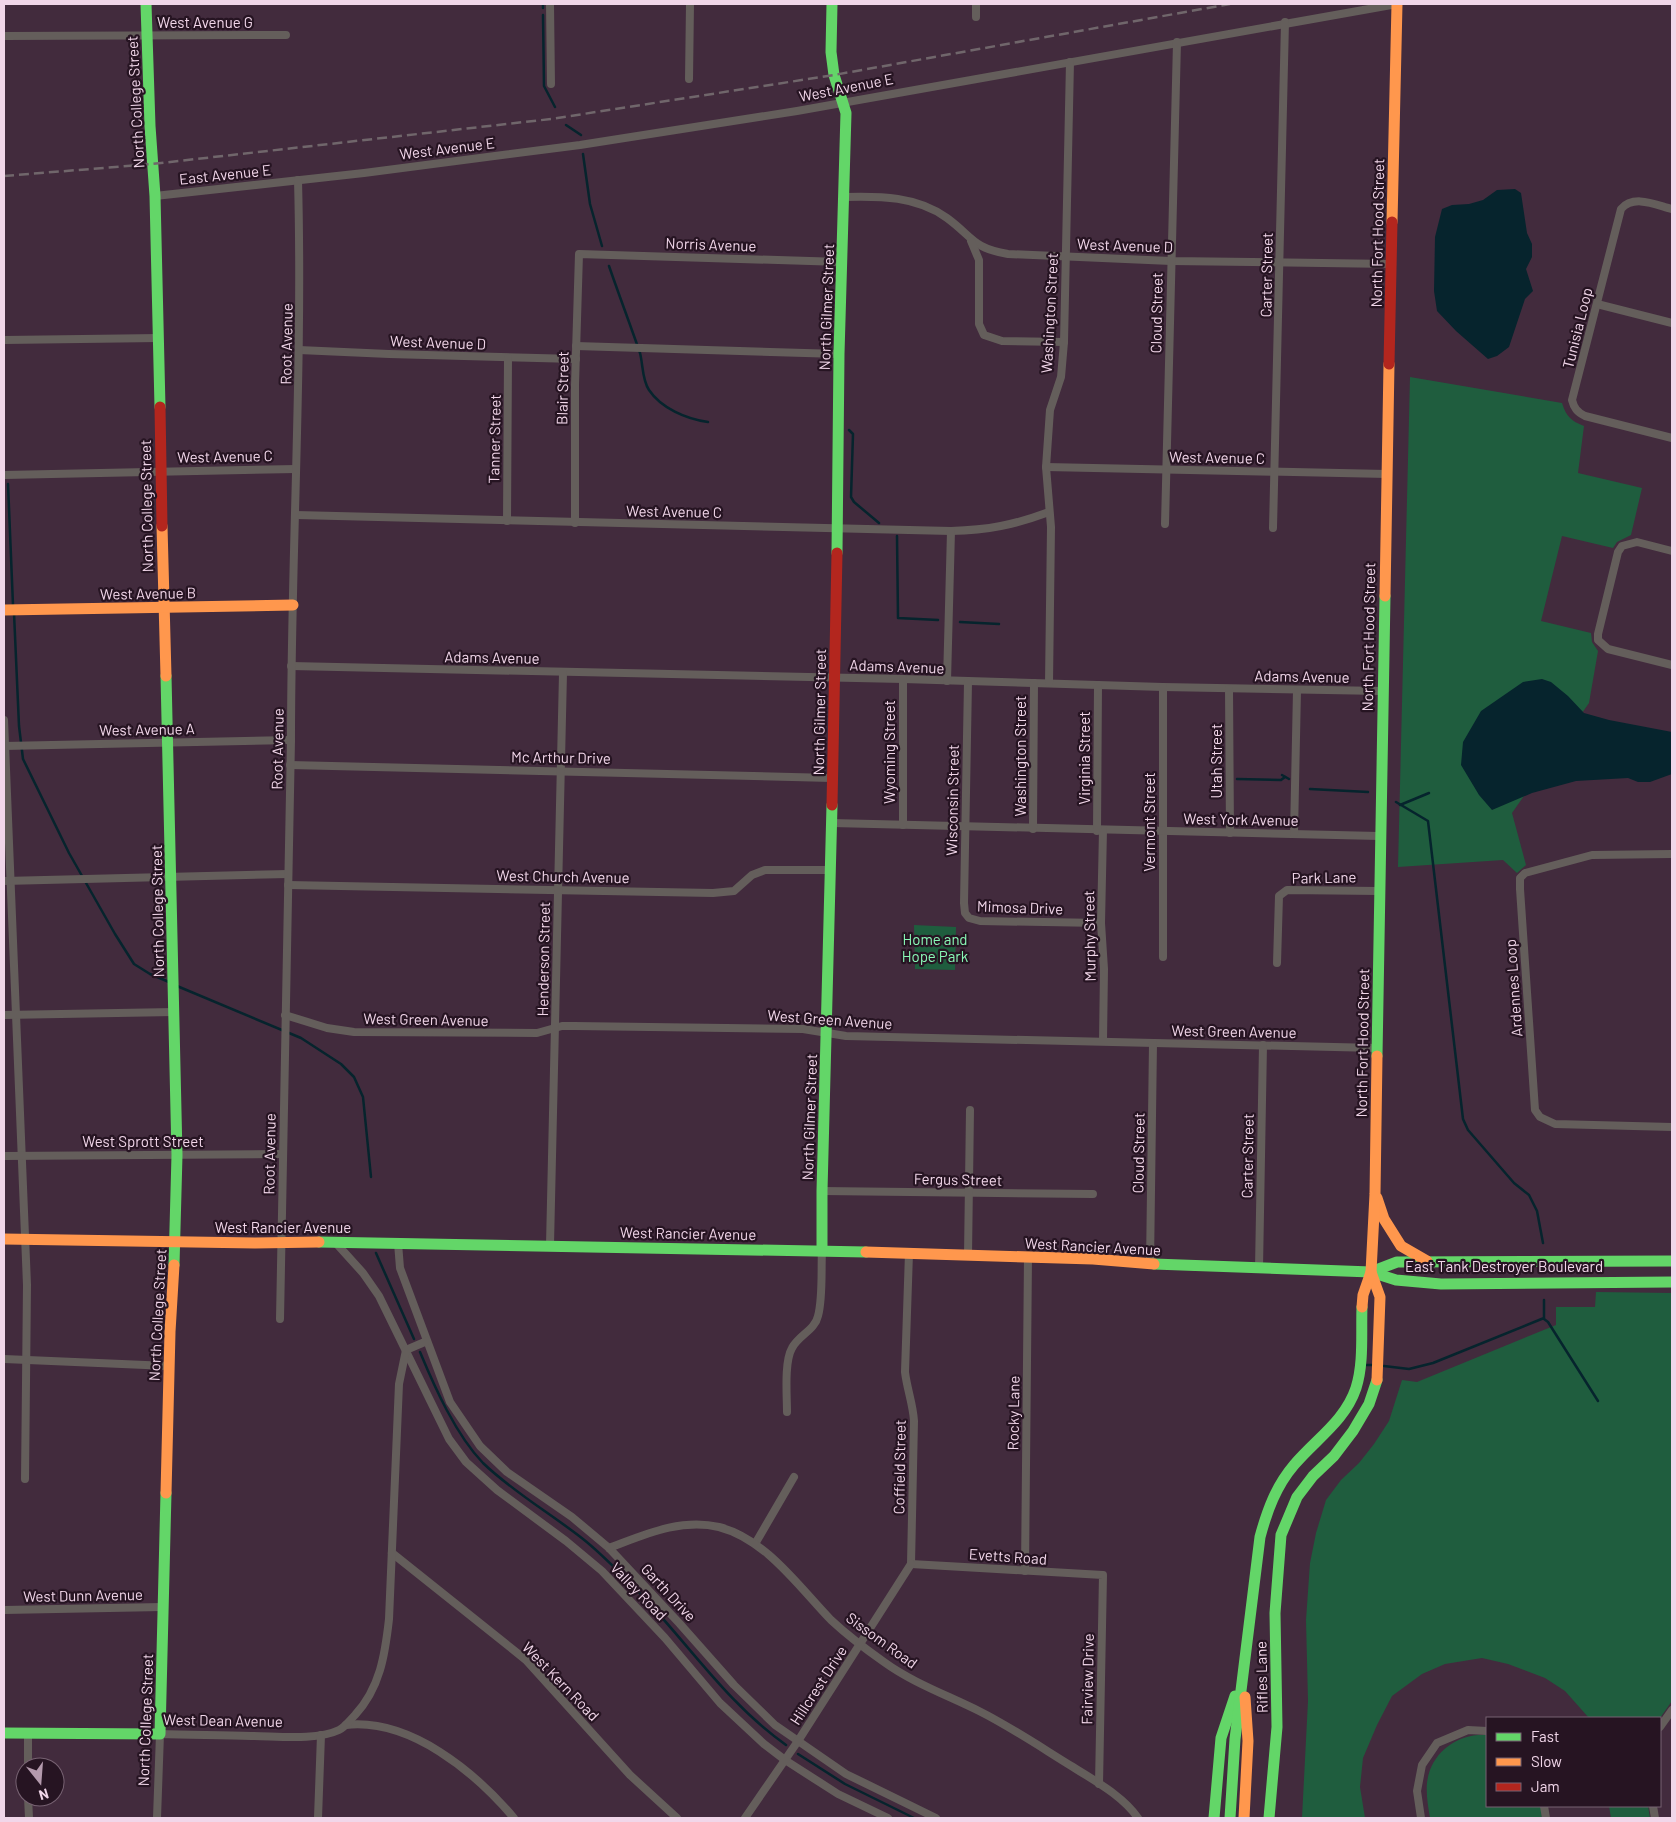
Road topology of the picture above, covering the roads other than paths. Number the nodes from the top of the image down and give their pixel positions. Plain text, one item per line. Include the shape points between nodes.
1 (146, 4) edge
2 (550, 4) edge
3 (690, 4) edge
4 (832, 4) edge
5 (976, 4) edge
6 (1396, 4) edge
7 (976, 17) dead end
8 (1285, 22) junction
9 (147, 35) junction
10 (286, 35) dead end
11 (4, 36) edge
12 (1177, 42) junction
13 (1070, 62) junction
14 (689, 79) dead end
15 (551, 84) dead end
16 (843, 102) junction
17 (298, 180) junction
18 (155, 196) junction
19 (844, 197) junction
20 (1672, 209) edge
21 (970, 239) junction
22 (579, 254) joint
23 (1066, 257) junction
24 (1171, 261) junction
25 (842, 262) junction
26 (1280, 262) junction
27 (1392, 264) junction
28 (1597, 304) junction
29 (1672, 323) edge
30 (159, 338) junction
31 (4, 340) edge
32 (1064, 342) junction
33 (576, 346) junction
34 (299, 350) junction
35 (839, 354) junction
36 (508, 358) junction
37 (576, 359) junction
38 (1672, 438) edge
39 (1046, 467) junction
40 (296, 469) junction
41 (1167, 470) junction
42 (160, 471) junction
43 (1275, 472) junction
44 (1387, 474) junction
45 (4, 475) edge
46 (1049, 512) junction
47 (296, 515) junction
48 (507, 521) junction
49 (575, 523) junction
50 (1165, 524) dead end
51 (837, 528) junction
52 (1273, 528) dead end
53 (950, 531) junction
54 (1672, 551) edge
55 (293, 605) junction
56 (164, 608) junction
57 (5, 610) edge
58 (1672, 665) edge
59 (291, 666) junction
60 (563, 672) junction
61 (835, 678) junction
62 (903, 679) junction
63 (947, 681) junction
64 (968, 682) junction
65 (1049, 683) junction
66 (1034, 684) junction
67 (1098, 685) junction
68 (1163, 687) junction
69 (1229, 689) junction
70 (1297, 690) junction
71 (1382, 691) junction
72 (4, 720) edge
73 (291, 740) junction
74 (168, 742) junction
75 (7, 746) edge
76 (290, 765) junction
77 (560, 771) junction
78 (832, 778) junction
79 (832, 823) junction
80 (903, 825) junction
81 (966, 827) junction
82 (1033, 829) junction
83 (1100, 830) junction
84 (1162, 831) junction
85 (1230, 833) junction
86 (1294, 834) junction
87 (1380, 836) junction
88 (1672, 854) edge
89 (830, 870) junction
90 (288, 874) junction
91 (171, 877) junction
92 (7, 881) edge
93 (288, 885) junction
94 (559, 890) junction
95 (1378, 891) junction
96 (968, 918) joint
97 (1101, 923) junction
98 (1163, 957) dead end
99 (1278, 963) dead end
100 (174, 1007) junction
101 (4, 1015) edge
102 (16, 1015) junction
103 (285, 1019) junction
104 (555, 1028) junction
105 (827, 1033) junction
106 (1103, 1041) junction
107 (1153, 1043) junction
108 (1263, 1045) junction
109 (1377, 1048) junction
110 (970, 1110) dead end
111 (1672, 1126) edge
112 (283, 1154) junction
113 (176, 1155) junction
114 (4, 1156) edge
115 (22, 1156) junction
116 (822, 1191) junction
117 (968, 1192) junction
118 (1093, 1194) dead end
119 (1375, 1194) junction
120 (4, 1239) edge
121 (26, 1239) junction
122 (176, 1241) junction
123 (335, 1242) junction
124 (282, 1243) junction
125 (398, 1243) junction
126 (550, 1245) junction
127 (822, 1250) junction
128 (909, 1253) junction
129 (968, 1255) junction
130 (1028, 1257) junction
131 (1672, 1261) edge
132 (1428, 1262) junction
133 (1150, 1264) junction
134 (1259, 1268) junction
135 (1371, 1272) junction
136 (1672, 1282) edge
137 (280, 1319) dead end
138 (427, 1341) junction
139 (406, 1350) junction
140 (4, 1360) edge
141 (26, 1360) junction
142 (169, 1366) junction
143 (787, 1412) dead end
144 (794, 1476) dead end
145 (25, 1479) dead end
146 (1281, 1535) joint
147 (1260, 1537) joint
148 (755, 1544) junction
149 (609, 1548) junction
150 (392, 1553) junction
151 (911, 1564) junction
152 (1024, 1571) junction
153 (1103, 1575) joint
154 (162, 1607) junction
155 (4, 1610) edge
156 (861, 1644) junction
157 (1244, 1673) junction
158 (1672, 1710) edge
159 (346, 1725) junction
160 (1661, 1726) edge
161 (1486, 1731) edge
162 (4, 1733) edge
163 (28, 1734) junction
164 (160, 1734) junction
165 (321, 1735) junction
166 (798, 1741) junction
167 (28, 1757) edge
168 (785, 1760) junction
169 (1099, 1784) junction
170 (157, 1818) edge
171 (318, 1818) edge
172 (514, 1818) edge
173 (678, 1818) edge
174 (745, 1818) edge
175 (888, 1818) edge
176 (936, 1818) edge
177 (1138, 1818) edge
178 (1214, 1818) edge
179 (1222, 1818) edge
180 (1230, 1818) edge
181 (1237, 1818) edge
182 (1244, 1818) edge
183 (1270, 1818) edge
184 (1421, 1818) edge

1 - 9 street, North College Street
2 - 15 street
3 - 14 street
4 - 16 street, North Gilmer Street via 831,52 834,76
5 - 7 street
6 - 8 street, West Avenue E
6 - 27 street, North Fort Hood Street
8 - 12 street, West Avenue E
8 - 26 street, Carter Street
9 - 10 street, West Avenue G
9 - 11 street, West Avenue G
9 - 18 street, North College Street
12 - 13 street, West Avenue E
12 - 24 street, Cloud Street
13 - 16 street, West Avenue E
13 - 23 street, Washington Street
16 - 17 street, West Avenue E via 580,145
16 - 19 street, North Gilmer Street via 846,113
17 - 18 street, East Avenue E
17 - 34 street, Root Avenue
18 - 30 street, North College Street
19 - 21 street, West Avenue D via 891,198 921,203 946,217
19 - 25 street, North Gilmer Street
20 - 28 street, Tunisia Loop via 1637,200 1620,209
21 - 23 street, West Avenue D via 993,252
21 - 32 street via 979,260 980,324 984,335 1002,341
22 - 25 street, Norris Avenue
22 - 33 street, Blair Street
23 - 24 street, West Avenue D
23 - 32 street, Washington Street
24 - 26 street, West Avenue D
24 - 41 street, Cloud Street
25 - 35 street, North Gilmer Street
26 - 27 street, West Avenue D
26 - 43 street, Carter Street
27 - 44 street, North Fort Hood Street
28 - 29 street
28 - 38 street, Tunisia Loop via 1572,400 1574,407 1585,416
30 - 31 street
30 - 42 street, North College Street
32 - 39 street, Washington Street via 1060,377 1050,410
33 - 35 street
33 - 37 street, Blair Street
34 - 36 street, West Avenue D
34 - 40 street, Root Avenue
35 - 51 street, North Gilmer Street
36 - 37 street, West Avenue D
36 - 48 street, Tanner Street
37 - 49 street, Blair Street
39 - 41 street, West Avenue C
39 - 46 street, Washington Street
40 - 42 street, West Avenue C
40 - 47 street, Root Avenue
41 - 43 street, West Avenue C
41 - 50 street, Cloud Street
42 - 45 street, West Avenue C
42 - 56 street, North College Street
43 - 44 street, West Avenue C
43 - 52 street, Carter Street
44 - 71 street, North Fort Hood Street
46 - 53 street, West Avenue C via 991,529
46 - 65 street, Washington Street
47 - 48 street, West Avenue C
47 - 55 street, Root Avenue
48 - 49 street, West Avenue C
49 - 51 street, West Avenue C
51 - 53 street, West Avenue C
51 - 61 street, North Gilmer Street
53 - 63 street
54 - 58 street via 1636,542 1622,546 1598,634 1598,640 1608,648
55 - 56 street, West Avenue B
55 - 59 street, Root Avenue
56 - 57 street, West Avenue B
56 - 74 street, North College Street
59 - 60 street, Adams Avenue
59 - 73 street, Root Avenue
60 - 61 street, Adams Avenue
60 - 77 street, Henderson Street
61 - 62 street, Adams Avenue
61 - 78 street, North Gilmer Street
62 - 63 street, Adams Avenue
62 - 80 street, Wyoming Street
63 - 64 street, Adams Avenue
64 - 66 street, Adams Avenue
64 - 81 street, Wisconsin Street
65 - 66 street, Adams Avenue
65 - 67 street, Adams Avenue
66 - 82 street, Washington Street
67 - 68 street, Adams Avenue
67 - 83 street, Virginia Street
68 - 69 street, Adams Avenue
68 - 84 street, Vermont Street
69 - 70 street, Adams Avenue
69 - 85 street, Utah Street
70 - 71 street, Adams Avenue
70 - 86 street
71 - 87 street, North Fort Hood Street
72 - 75 street
73 - 74 street, West Avenue A
73 - 76 street, Root Avenue
74 - 75 street, West Avenue A
74 - 91 street, North College Street
75 - 92 street
76 - 77 street, Mc Arthur Drive
76 - 90 street, Root Avenue
77 - 78 street, Mc Arthur Drive
77 - 94 street, Henderson Street
78 - 79 street, North Gilmer Street
79 - 80 street, West York Avenue
79 - 89 street, North Gilmer Street
80 - 81 street, West York Avenue
81 - 82 street, West York Avenue
81 - 96 street, Wisconsin Street via 964,903
82 - 83 street, West York Avenue
83 - 84 street, West York Avenue
83 - 97 street, Murphy Street
84 - 85 street, West York Avenue
84 - 98 street, Vermont Street
85 - 86 street, West York Avenue
86 - 87 street, West York Avenue
87 - 95 street, North Fort Hood Street
88 - 111 street, Ardennes Loop via 1592,855 1524,873 1520,878 1535,1110 1540,1117 1554,1124
89 - 94 street, West Church Avenue via 766,870 752,875 734,891 726,892
89 - 105 street, North Gilmer Street
90 - 91 street
90 - 93 street, Root Avenue
91 - 92 street
91 - 100 street, North College Street
92 - 102 street
93 - 94 street, West Church Avenue
93 - 103 street, Root Avenue
94 - 104 street, Henderson Street
95 - 99 street, Park Lane via 1284,892 1279,896
95 - 109 street, North Fort Hood Street
96 - 97 street, Mimosa Drive via 980,921
97 - 106 street, Murphy Street
100 - 102 street
100 - 113 street, North College Street
101 - 102 street
102 - 115 street
103 - 104 street, West Green Avenue via 354,1032 517,1034
103 - 112 street, Root Avenue
104 - 105 street, West Green Avenue via 793,1029
104 - 126 street, Henderson Street
105 - 106 street, West Green Avenue
105 - 116 street, North Gilmer Street
106 - 107 street, West Green Avenue
107 - 108 street, West Green Avenue
107 - 133 street, Cloud Street
108 - 109 street, West Green Avenue
108 - 134 street, Carter Street
109 - 119 street, North Fort Hood Street
110 - 117 street
112 - 113 street, West Sprott Street
112 - 124 street, Root Avenue
113 - 115 street, West Sprott Street
113 - 122 street, North College Street
114 - 115 street, West Sprott Street
115 - 121 street
116 - 117 street, Fergus Street
116 - 127 street, North Gilmer Street
117 - 118 street, Fergus Street
117 - 129 street
119 - 132 street via 1384,1218 1401,1246
119 - 135 street, North Fort Hood Street
120 - 121 street, West Rancier Avenue
121 - 122 street, West Rancier Avenue
121 - 141 street
122 - 124 street, West Rancier Avenue
122 - 142 street, North College Street
123 - 124 street, West Rancier Avenue
123 - 125 street, West Rancier Avenue
123 - 139 street via 379,1296
124 - 137 street, Root Avenue
125 - 126 street, West Rancier Avenue
125 - 138 street, Garth Drive via 400,1268
126 - 127 street, West Rancier Avenue
127 - 128 street, West Rancier Avenue
127 - 143 street, North Gilmer Street via 818,1317 790,1351
128 - 129 street, West Rancier Avenue
128 - 151 street, Coffield Street via 905,1372 914,1421
129 - 130 street, West Rancier Avenue
130 - 133 street, West Rancier Avenue
130 - 152 street, Rocky Lane
131 - 132 street, East Tank Destroyer Boulevard
132 - 135 street, East Tank Destroyer Boulevard via 1397,1262
133 - 134 street, West Rancier Avenue
134 - 135 street, West Rancier Avenue
135 - 136 street, East Tank Destroyer Boulevard via 1396,1280 1441,1284
135 - 146 street, North Fort Hood Street via 1380,1297 1378,1378 1353,1431 1297,1497
135 - 147 street, North Fort Hood Street via 1363,1295 1356,1387 1345,1411 1294,1465 1279,1486 1267,1511
138 - 139 street
138 - 149 street, Garth Drive via 450,1402 480,1446 507,1472 572,1517
139 - 150 street via 399,1384
139 - 168 street, Valley Road via 449,1439 466,1462 602,1571 720,1703
140 - 141 street
141 - 142 street
141 - 145 street
142 - 154 street, North College Street
144 - 148 street
146 - 183 street, Rifles Lane via 1275,1613 1277,1727
147 - 157 street, Rifles Lane
148 - 149 street, Sissom Road via 720,1528 702,1525 657,1529
148 - 156 street, Sissom Road via 833,1622
149 - 166 street, Garth Drive via 734,1685 775,1725
150 - 159 street via 386,1650 370,1696
150 - 173 street, West Kern Road via 526,1660 630,1775
151 - 152 street, Evetts Road
151 - 156 street, Hillcrest Drive
152 - 153 street, Evetts Road
153 - 169 street, Fairview Drive
154 - 155 street, West Dunn Avenue
154 - 164 street, North College Street
156 - 166 street, Hillcrest Drive
156 - 169 street, Sissom Road via 909,1678 986,1714
157 - 178 street via 1220,1738
157 - 179 street via 1228,1739
157 - 180 street via 1235,1739
157 - 181 street
157 - 182 street via 1248,1741
158 - 160 street
159 - 165 street
159 - 172 street via 362,1723 377,1726 430,1745 465,1770
161 - 184 street via 1468,1730 1437,1743 1422,1765 1416,1791
162 - 163 street, West Dean Avenue
163 - 164 street, West Dean Avenue
163 - 167 street
164 - 165 street, West Dean Avenue
164 - 170 street, North College Street
165 - 171 street
166 - 168 street, Hillcrest Drive
166 - 176 street, Garth Drive via 846,1774
168 - 174 street, Hillcrest Drive
168 - 175 street, Valley Road via 838,1794
169 - 177 street, Sissom Road

